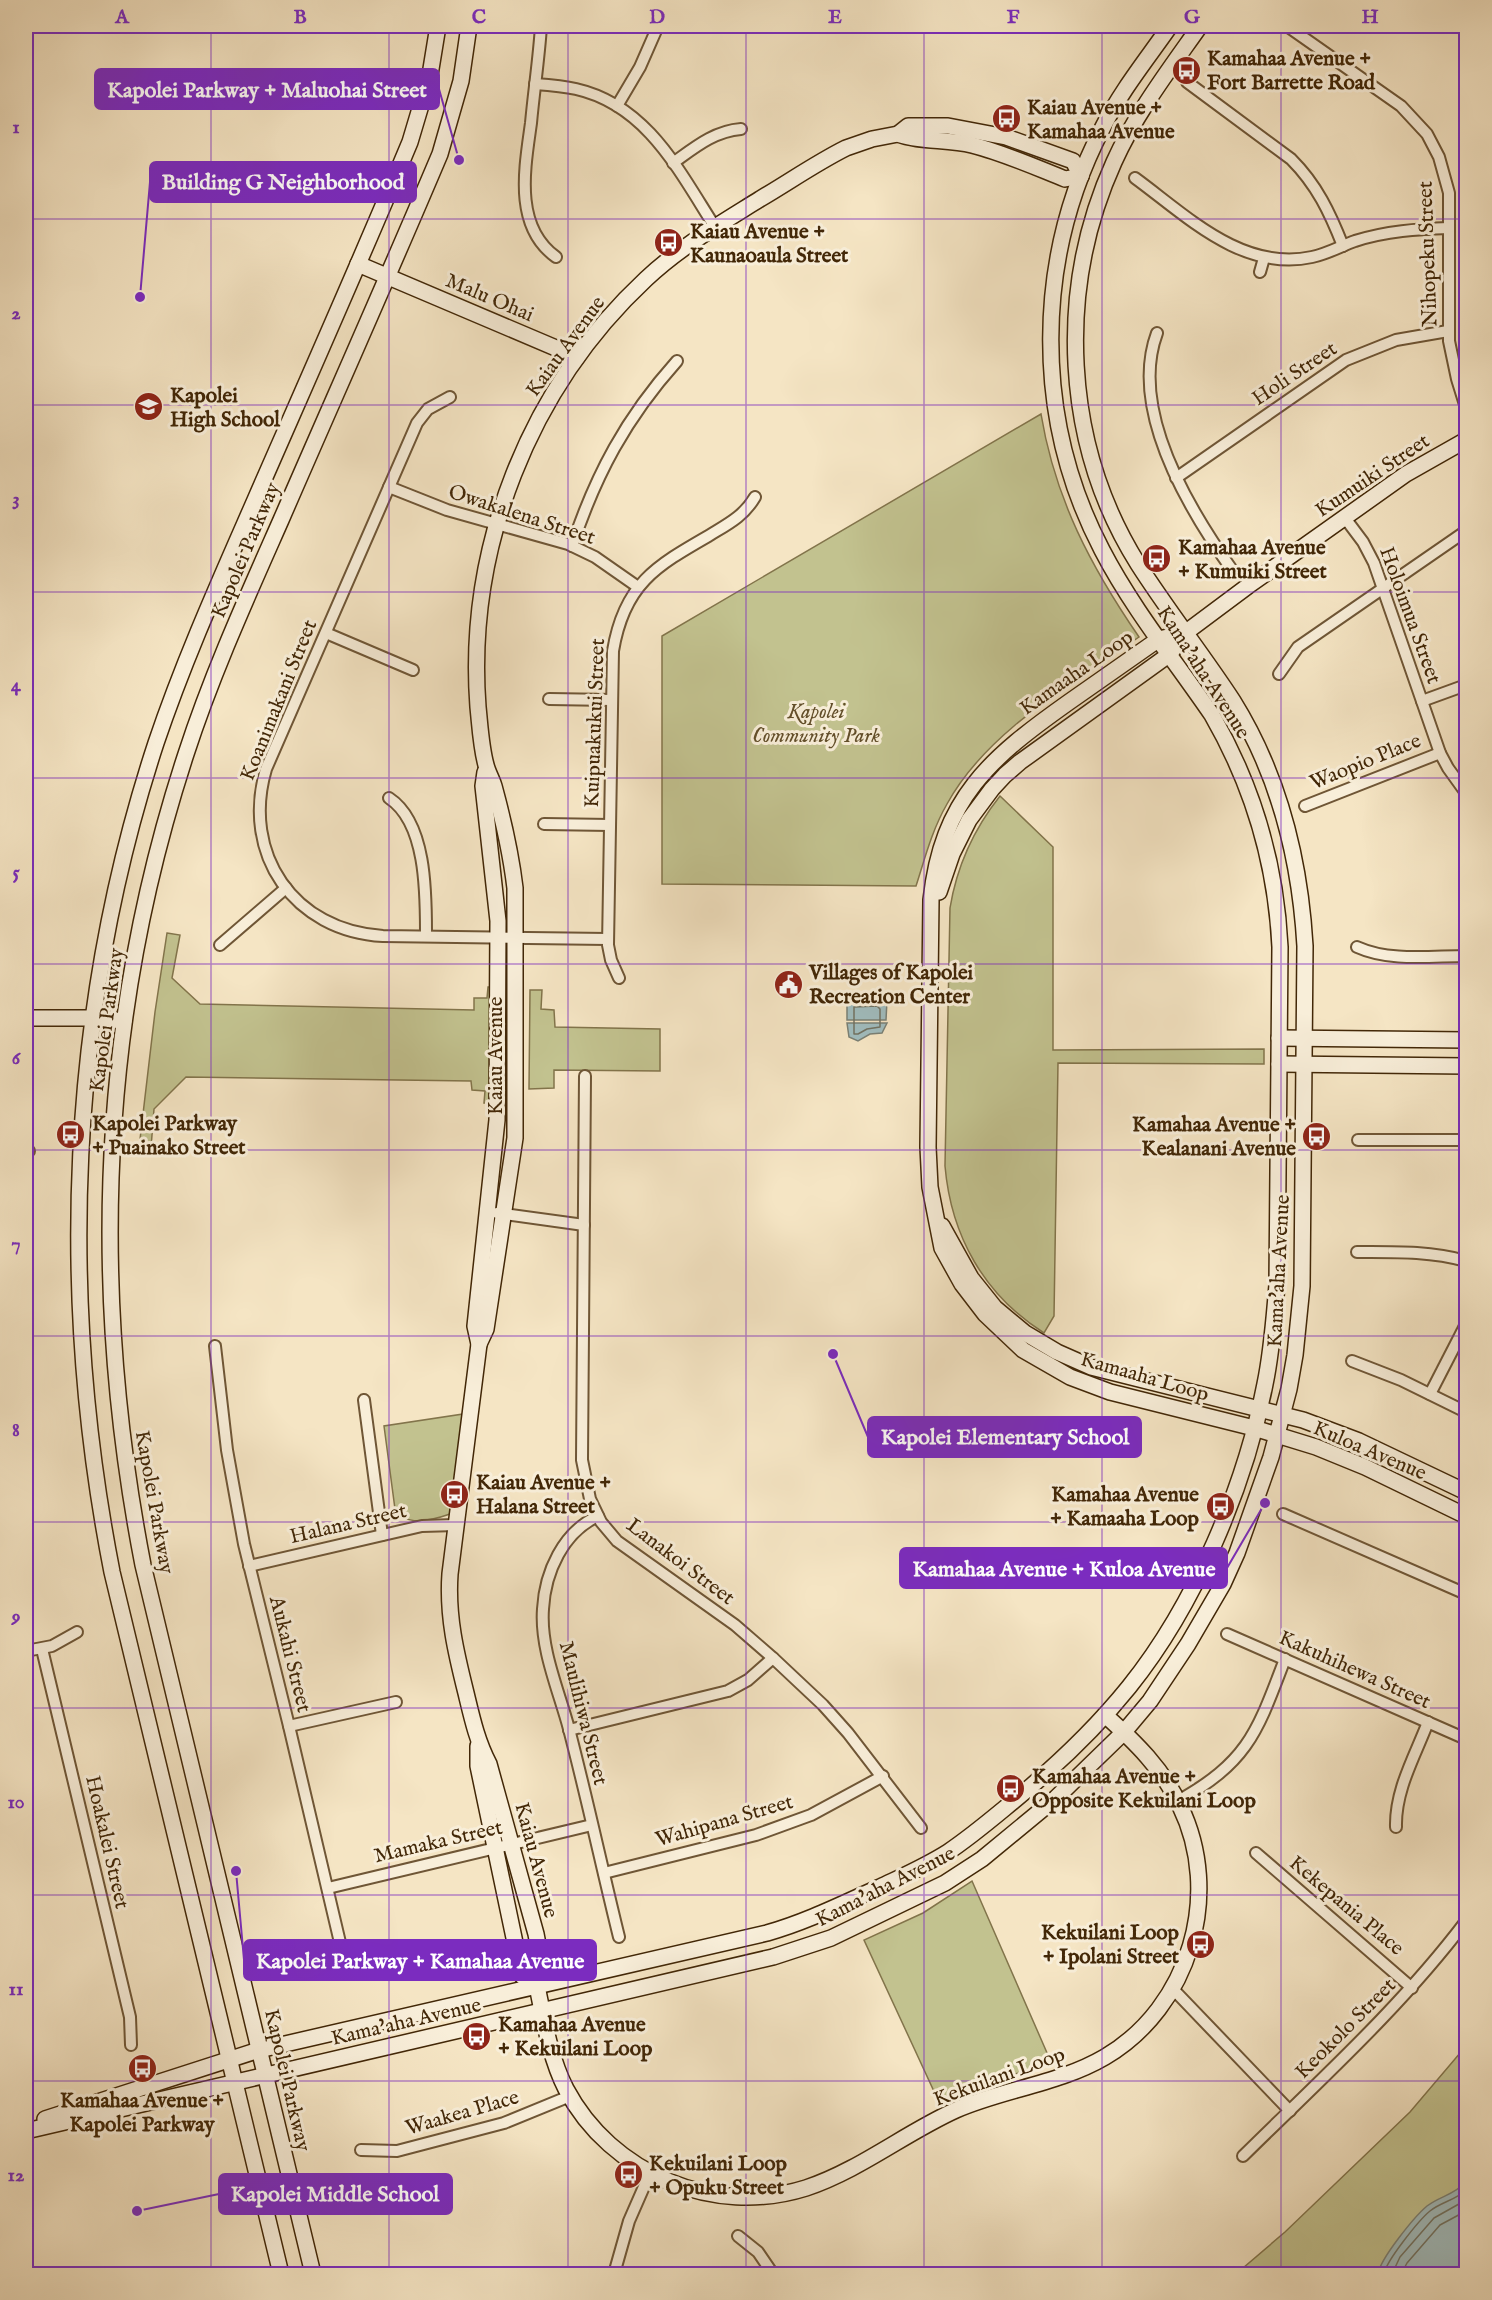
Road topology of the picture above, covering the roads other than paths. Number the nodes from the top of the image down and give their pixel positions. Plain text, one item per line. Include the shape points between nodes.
1 (438, 26) edge
2 (469, 26) edge
3 (541, 26) edge
4 (658, 26) edge
5 (1170, 26) edge
6 (1200, 26) edge
7 (1287, 26) edge
8 (1187, 82) dead end
9 (535, 84) junction
10 (617, 106) junction
11 (741, 129) dead end
12 (673, 163) junction
13 (1081, 176) junction
14 (1135, 178) dead end
15 (1104, 185) junction
16 (715, 227) junction
17 (1449, 228) junction
18 (1343, 246) junction
19 (556, 257) dead end
20 (1264, 258) junction
21 (358, 264) junction
22 (1260, 272) dead end
23 (387, 276) junction
24 (1448, 331) junction
25 (1157, 333) dead end
26 (577, 357) junction
27 (677, 361) dead end
28 (450, 397) dead end
29 (1467, 408) edge
30 (1467, 440) edge
31 (1176, 478) junction
32 (389, 487) junction
33 (755, 497) dead end
34 (1345, 518) junction
35 (497, 524) junction
36 (1467, 531) edge
37 (572, 546) junction
38 (1235, 574) dead end
39 (638, 587) junction
40 (1383, 588) junction
41 (326, 633) junction
42 (1185, 633) junction
43 (1159, 639) junction
44 (1170, 654) junction
45 (413, 670) dead end
46 (1278, 674) dead end
47 (1467, 685) edge
48 (549, 699) dead end
49 (612, 700) junction
50 (1422, 700) junction
51 (1440, 753) junction
52 (486, 766) junction
53 (1467, 793) edge
54 (388, 798) dead end
55 (1305, 806) dead end
56 (544, 824) dead end
57 (610, 825) junction
58 (286, 888) junction
59 (932, 909) junction
60 (426, 936) junction
61 (498, 937) junction
62 (516, 937) junction
63 (608, 939) junction
64 (220, 945) dead end
65 (1357, 947) dead end
66 (1467, 956) edge
67 (619, 978) dead end
68 (26, 1018) edge
69 (93, 1018) junction
70 (124, 1021) junction
71 (1279, 1038) junction
72 (1304, 1038) junction
73 (1467, 1040) edge
74 (1279, 1064) junction
75 (1304, 1064) junction
76 (1467, 1066) edge
77 (585, 1076) dead end
78 (1358, 1140) dead end
79 (1467, 1140) edge
80 (934, 1207) junction
81 (488, 1212) junction
82 (504, 1214) junction
83 (584, 1225) junction
84 (1357, 1252) dead end
85 (1467, 1261) edge
86 (1467, 1324) edge
87 (478, 1344) junction
88 (215, 1346) dead end
89 (1352, 1361) dead end
90 (1430, 1394) junction
91 (364, 1400) dead end
92 (1259, 1410) junction
93 (1467, 1412) edge
94 (1283, 1416) junction
95 (1254, 1428) junction
96 (1278, 1435) junction
97 (1467, 1492) edge
98 (1283, 1514) dead end
99 (598, 1516) junction
100 (1467, 1516) edge
101 (456, 1526) junction
102 (382, 1535) junction
103 (249, 1566) junction
104 (1467, 1594) edge
105 (77, 1632) dead end
106 (1227, 1634) dead end
107 (42, 1649) junction
108 (26, 1651) edge
109 (773, 1658) junction
110 (1285, 1659) junction
111 (396, 1702) dead end
112 (1105, 1715) junction
113 (1428, 1722) junction
114 (289, 1726) junction
115 (569, 1730) junction
116 (1124, 1732) junction
117 (1467, 1739) edge
118 (478, 1745) junction
119 (883, 1776) junction
120 (1178, 1801) junction
121 (592, 1825) junction
122 (1396, 1827) dead end
123 (921, 1828) dead end
124 (510, 1844) junction
125 (494, 1848) junction
126 (1256, 1853) dead end
127 (603, 1872) junction
128 (328, 1888) junction
129 (1467, 1921) edge
130 (619, 1937) dead end
131 (345, 1968) dead end
132 (537, 1986) junction
133 (1172, 1988) junction
134 (1412, 1988) junction
135 (542, 2010) junction
136 (131, 2045) dead end
137 (260, 2050) junction
138 (229, 2059) junction
139 (266, 2075) junction
140 (235, 2082) junction
141 (570, 2096) junction
142 (1290, 2111) junction
143 (26, 2126) edge
144 (26, 2131) edge
145 (361, 2150) dead end
146 (1243, 2156) dead end
147 (650, 2173) junction
148 (738, 2236) dead end
149 (281, 2274) edge
150 (313, 2274) edge
151 (614, 2274) edge
152 (772, 2274) edge

1 - 21 street, Kapolei Parkway via 418,120
2 - 23 street, Kapolei Parkway via 461,81 448,130
3 - 9 street
4 - 10 street
5 - 13 street, Kama'aha Avenue via 1118,102
6 - 15 street, Kama'aha Avenue via 1138,115
7 - 17 street, Nihopeku Street via 1401,106 1419,124 1444,168
8 - 18 street via 1292,159 1326,203
9 - 10 street via 575,89
9 - 19 street via 525,195 536,236
10 - 12 street via 650,132
11 - 12 street via 713,136
12 - 16 street
13 - 15 street, Kaiau Avenue
13 - 16 street, Kaiau Avenue via 1065,179 972,145 898,134 846,148
13 - 43 street, Kama'aha Avenue via 1064,228 1051,310 1051,365 1057,419 1070,473 1090,525 1116,575
14 - 20 street via 1228,245
15 - 42 street, Kama'aha Avenue via 1088,234 1077,294 1076,363 1082,415 1094,466 1112,515 1137,562
16 - 26 street, Kaiau Avenue via 690,242 646,279
17 - 18 street via 1391,232
17 - 24 street, Nihopeku Street
18 - 20 street via 1302,259
20 - 22 street
21 - 23 street, Malu Ohai
21 - 69 street, Kapolei Parkway via 172,698 127,843
23 - 26 street, Malu Ohai
23 - 70 street, Kapolei Parkway via 202,708 158,850
24 - 29 street, Nihopeku Street
24 - 31 street, Holi Street via 1396,340 1346,360
25 - 31 street via 1149,363 1151,392
26 - 35 street, Kaiau Avenue via 529,437
27 - 37 street via 644,399 614,444
28 - 32 street, Koanimakani Street via 428,409 417,423
30 - 34 street, Kumuiki Street via 1426,461
31 - 38 street via 1203,528
32 - 35 street, Owakalena Street
32 - 41 street, Koanimakani Street
33 - 39 street, Kuipuakukui Street via 736,519 663,562
34 - 40 street, Holoimua Street via 1369,552
34 - 42 street, Kumuiki Street
35 - 37 street, Owakalena Street
35 - 52 street, Kaiau Avenue via 484,583 477,645 478,707
36 - 40 street
37 - 39 street, Owakalena Street
39 - 49 street, Kuipuakukui Street via 623,612 615,637
40 - 46 street via 1298,648
40 - 50 street, Holoimua Street
41 - 45 street
41 - 58 street, Koanimakani Street via 266,769 260,796 265,849
42 - 43 street, Kamaaha Loop
42 - 44 street, Kamaaha Loop
42 - 72 street, Kama'aha Avenue via 1247,727 1286,824 1303,918
43 - 44 street, Kama'aha Avenue
43 - 59 street, Kamaaha Loop via 1025,733 988,767 967,794 948,829 935,867
44 - 59 street, Kamaaha Loop via 1020,762 992,789 960,837
44 - 71 street, Kama'aha Avenue via 1226,739 1265,840 1279,920
47 - 50 street
48 - 49 street
49 - 57 street, Kuipuakukui Street
50 - 51 street, Holoimua Street
51 - 53 street, Holoimua Street
51 - 55 street, Waopio Place
52 - 61 street, Kaiau Avenue via 483,786
52 - 62 street, Kaiau Avenue via 510,857
54 - 60 street via 405,813 420,856 426,889
56 - 57 street
57 - 63 street, Kuipuakukui Street
58 - 60 street, Koanimakani Street via 315,915 340,928 368,935
58 - 64 street
59 - 80 street, Kamaaha Loop via 928,1147
60 - 61 street, Koanimakani Street
61 - 62 street, Koanimakani Street
61 - 81 street, Kaiau Avenue via 497,1134
62 - 63 street, Koanimakani Street
62 - 82 street, Kaiau Avenue via 516,1122
63 - 67 street, Kuipuakukui Street
65 - 66 street via 1390,956
68 - 69 street
69 - 70 street
69 - 138 street, Kapolei Parkway via 80,1142 77,1247 82,1356 93,1464 112,1572
70 - 137 street, Kapolei Parkway via 112,1144 109,1247 113,1354 125,1460 143,1565
71 - 72 street
71 - 74 street, Kama'aha Avenue
72 - 73 street
72 - 75 street, Kama'aha Avenue
74 - 75 street
74 - 92 street, Kama'aha Avenue via 1277,1285
75 - 76 street
75 - 94 street, Kama'aha Avenue via 1302,1286 1295,1355
77 - 83 street, Lanakoi Street
78 - 79 street
80 - 92 street, Kamaaha Loop via 982,1294 1010,1322 1040,1343 1091,1367
80 - 95 street, Kamaaha Loop via 942,1248 962,1284 997,1327 1031,1355 1102,1389
81 - 82 street
81 - 87 street, Kaiau Avenue via 476,1326
82 - 83 street
82 - 87 street, Kaiau Avenue via 486,1329
83 - 99 street, Lanakoi Street via 582,1460 586,1487
84 - 85 street via 1416,1252
86 - 90 street
87 - 101 street, Kaiau Avenue
88 - 103 street, Aukahi Street via 227,1449
89 - 90 street
90 - 93 street
91 - 102 street
92 - 94 street, Kuloa Avenue
92 - 95 street, Kama'aha Avenue
94 - 96 street, Kama'aha Avenue
94 - 97 street, Kuloa Avenue via 1359,1441
95 - 96 street, Kuloa Avenue
95 - 112 street, Kama'aha Avenue via 1222,1523 1200,1573 1149,1659
96 - 100 street, Kuloa Avenue via 1350,1461
96 - 116 street, Kama'aha Avenue via 1245,1532 1222,1584 1169,1673
98 - 104 street
99 - 109 street, Lanakoi Street via 626,1549 735,1625
99 - 115 street, Maulihiwa Street via 578,1528 562,1548 543,1599 544,1635
101 - 102 street, Halana Street via 430,1525
101 - 118 street, Kaiau Avenue via 449,1618
102 - 103 street, Halana Street
103 - 114 street, Aukahi Street
105 - 107 street
106 - 110 street, Kakuhihewa Street
107 - 108 street
107 - 136 street, Hoakalei Street via 130,2017
109 - 115 street via 748,1680 728,1690
109 - 119 street, Lanakoi Street via 823,1706
110 - 113 street, Kakuhihewa Street
110 - 120 street via 1263,1717 1242,1751 1210,1782
111 - 114 street
112 - 116 street, Kekuilani Loop
112 - 132 street, Kama'aha Avenue via 1040,1780 949,1851 916,1870 785,1928
113 - 117 street, Kakuhihewa Street
113 - 122 street via 1400,1792
114 - 128 street, Aukahi Street
115 - 121 street, Maulihiwa Street
116 - 120 street, Kekuilani Loop via 1153,1762
116 - 135 street, Kama'aha Avenue via 1056,1798 962,1872 831,1938 792,1952
118 - 124 street, Kaiau Avenue via 489,1764
118 - 125 street, Kaiau Avenue via 478,1766
119 - 123 street, Lanakoi Street
119 - 127 street, Wahipana Street via 837,1802 774,1829
120 - 133 street, Kekuilani Loop via 1196,1852 1199,1903 1189,1953
121 - 124 street, Mamaka Street
121 - 127 street, Maulihiwa Street
124 - 125 street, Mamaka Street
124 - 132 street, Kaiau Avenue via 536,1934 543,1971
125 - 128 street, Mamaka Street
125 - 132 street, Kaiau Avenue via 522,1976
126 - 134 street, Kekepania Place
127 - 130 street, Maulihiwa Street
128 - 131 street, Aukahi Street
129 - 134 street, Keokolo Street
132 - 135 street, Kekuilani Loop
132 - 137 street, Kama'aha Avenue
133 - 142 street
133 - 147 street, Kekuilani Loop via 1145,2024 1099,2060 937,2119 841,2173 805,2188 768,2196 729,2197 692,2190
134 - 142 street, Keokolo Street
135 - 139 street, Kama'aha Avenue
135 - 141 street, Kekuilani Loop via 558,2070
137 - 138 street, Kama'aha Avenue
137 - 139 street, Kapolei Parkway
138 - 140 street, Kapolei Parkway
138 - 143 street, Kama'aha Avenue
139 - 140 street, Kama'aha Avenue
139 - 150 street, Kapolei Parkway
140 - 144 street, Kama'aha Avenue
140 - 149 street, Kapolei Parkway
141 - 145 street, Waakea Place via 504,2123 397,2151
141 - 147 street, Kekuilani Loop via 604,2139
142 - 146 street, Keokolo Street
147 - 151 street via 629,2221
148 - 152 street via 758,2252

